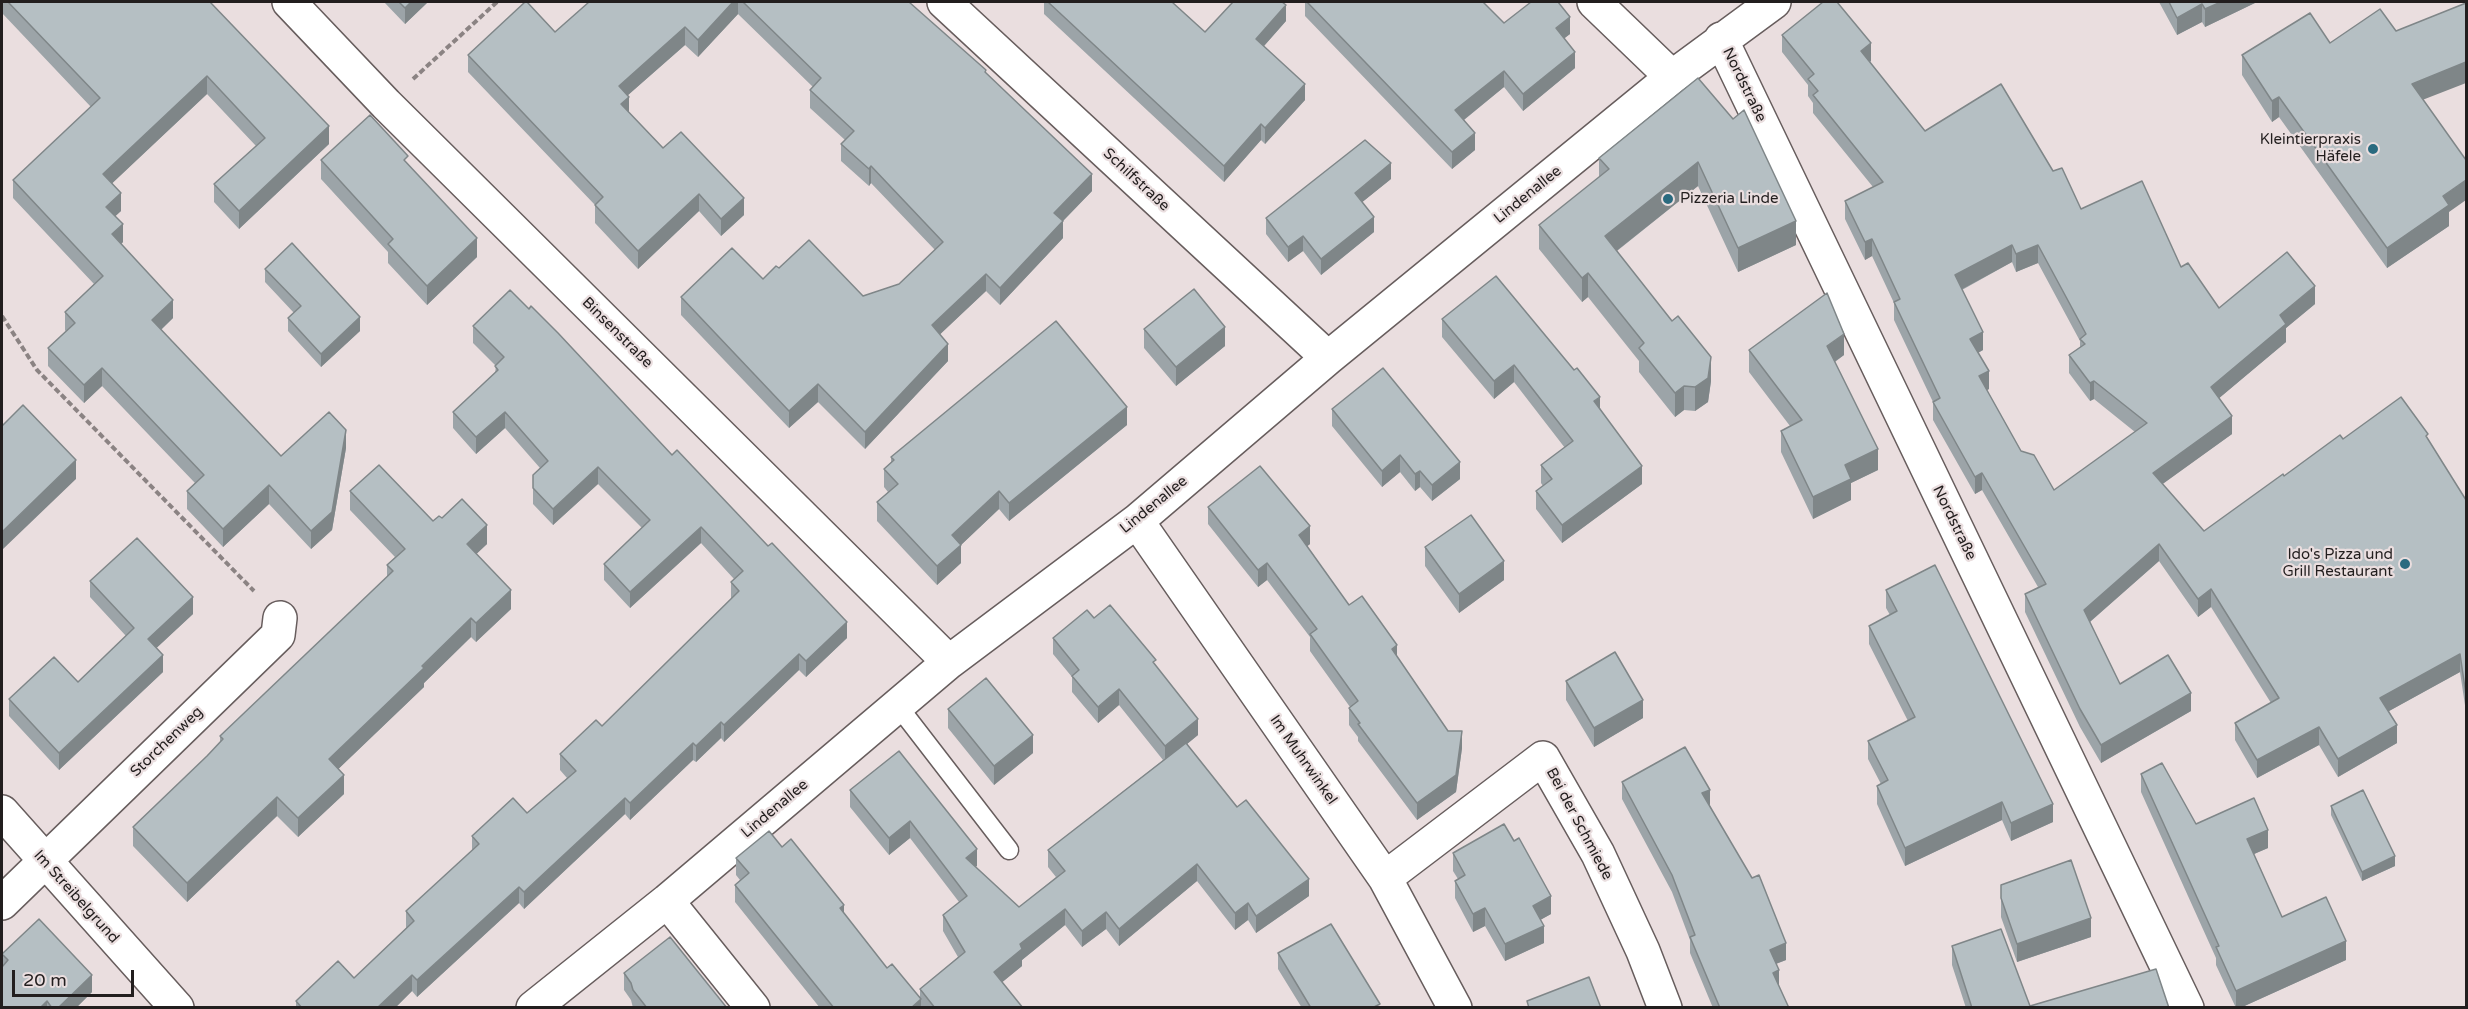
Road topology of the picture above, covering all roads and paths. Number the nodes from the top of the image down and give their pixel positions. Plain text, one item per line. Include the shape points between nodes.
1 (289, 2) edge
2 (497, 2) edge
3 (944, 2) edge
4 (1594, 2) edge
5 (1774, 2) edge
6 (1722, 39) junction
7 (1672, 77) junction
8 (386, 104) junction
9 (2, 316) edge
10 (1328, 358) junction
11 (1137, 520) junction
12 (280, 618) joint
13 (949, 662) junction
14 (898, 706) junction
15 (2, 812) edge
16 (1009, 850) dead end
17 (44, 862) junction
18 (1385, 878) junction
19 (667, 901) junction
20 (2, 903) edge
21 (177, 1008) edge
22 (533, 1008) edge
23 (753, 1008) edge
24 (1455, 1008) edge
25 (1665, 1008) edge
26 (2187, 1008) edge

1 - 8 street, Binsenstraße
2 - 8 path
3 - 10 street, Schilfstraße
4 - 7 street
5 - 6 street, Lindenallee
6 - 7 street, Lindenallee
6 - 26 street, Nordstraße
7 - 10 street, Lindenallee
8 - 13 street, Binsenstraße
9 - 12 path via 36,370
10 - 11 street, Lindenallee
11 - 13 street, Lindenallee
11 - 18 street, Im Muhrwinkel
12 - 17 street, Storchenweg via 278,634
13 - 14 street, Lindenallee
14 - 16 lane
14 - 19 street, Lindenallee
15 - 17 street, Im Streibelgrund
17 - 20 street, Storchenweg
17 - 21 street, Im Streibelgrund
18 - 24 street, Im Muhrwinkel
18 - 25 street, Bei der Schmiede via 1543,758 1598,854
19 - 22 street, Lindenallee
19 - 23 street

